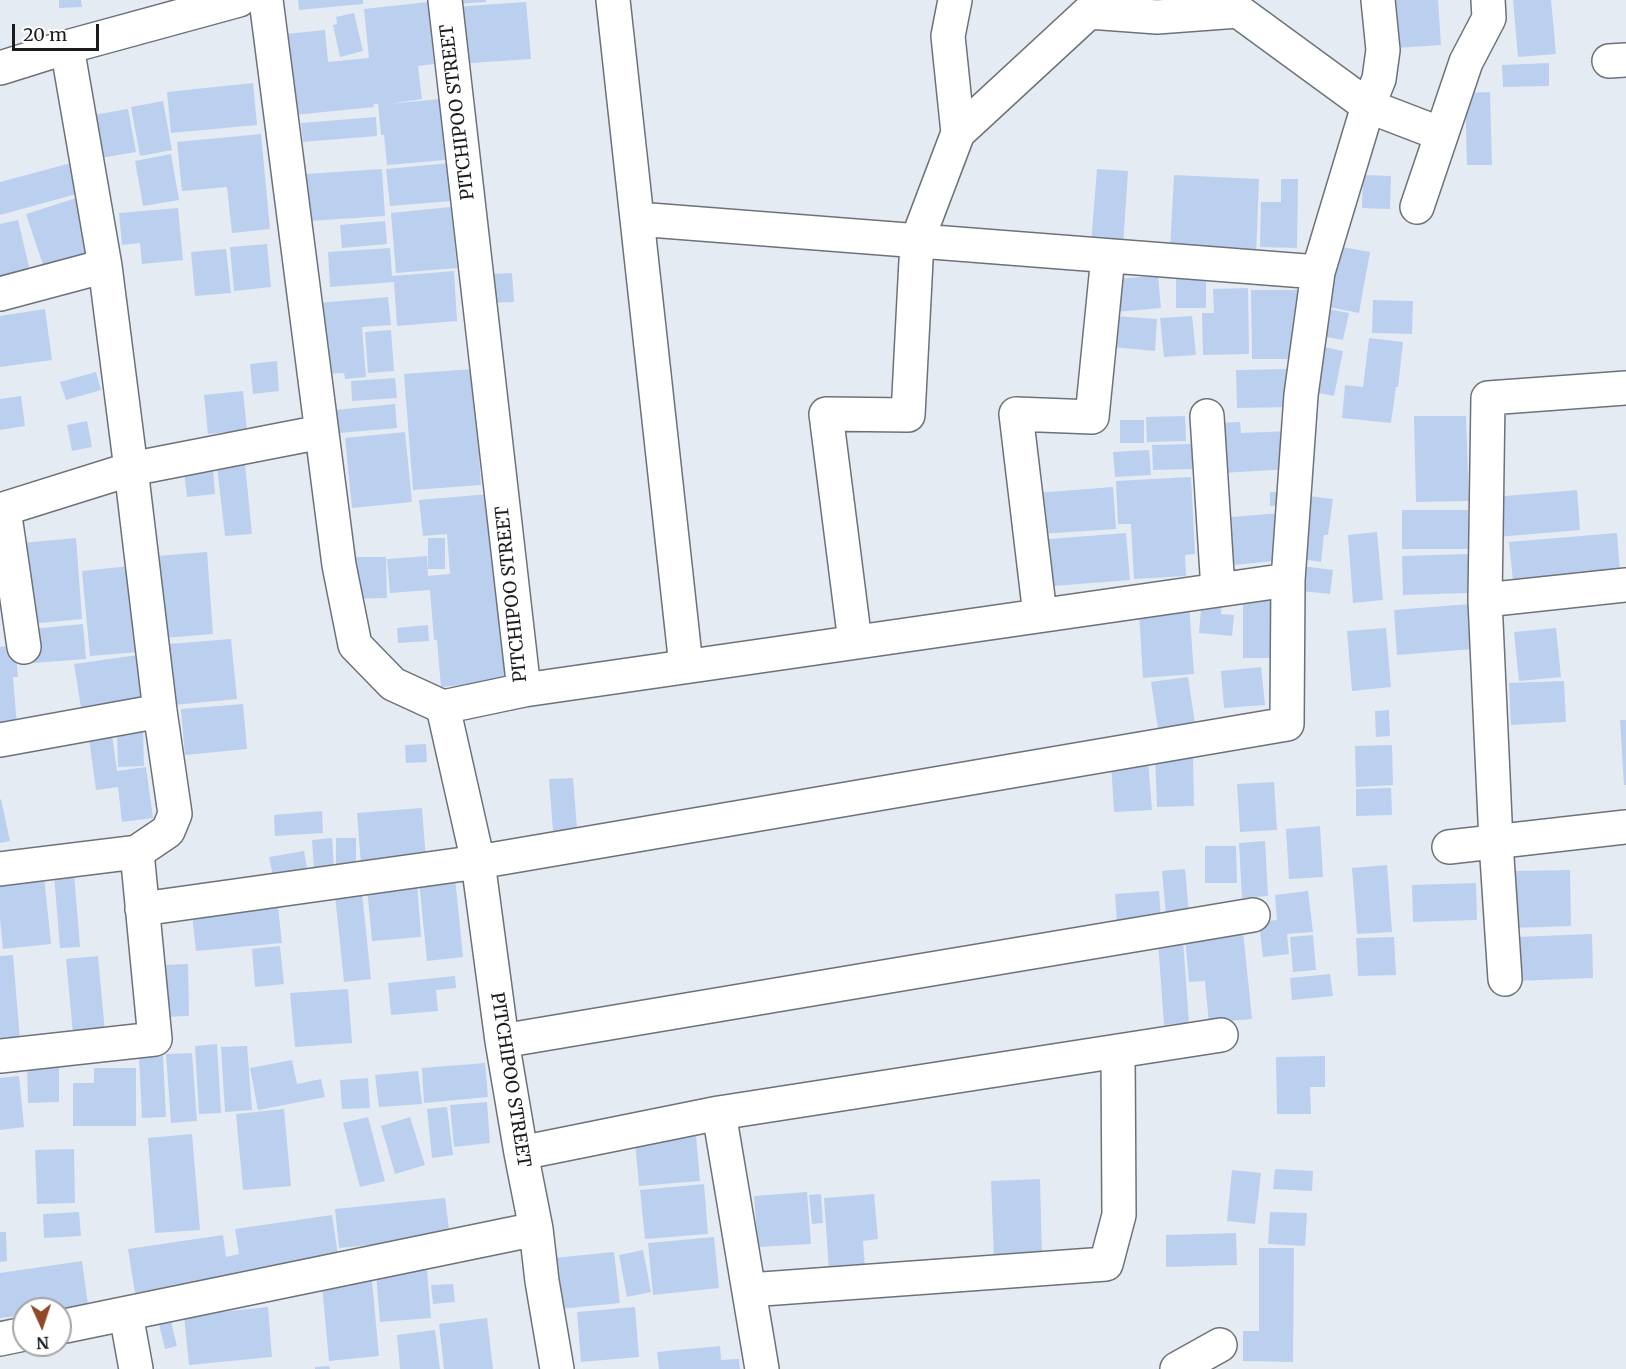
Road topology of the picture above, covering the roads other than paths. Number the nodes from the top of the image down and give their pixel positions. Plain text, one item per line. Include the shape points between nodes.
1 (239, 0) edge
2 (266, 0) edge
3 (445, 0) edge
4 (614, 0) edge
5 (956, 0) edge
6 (1378, 0) edge
7 (1488, 0) edge
8 (1095, 6) edge
9 (67, 47) junction
10 (0, 68) edge
11 (1368, 106) junction
12 (958, 133) junction
13 (1441, 134) junction
14 (1417, 207) dead end
15 (637, 219) junction
16 (916, 241) junction
17 (1108, 256) junction
18 (105, 266) junction
19 (1318, 272) junction
20 (0, 294) edge
21 (1626, 388) edge
22 (1207, 416) dead end
23 (321, 432) junction
24 (132, 469) junction
25 (2, 509) edge
26 (1288, 580) junction
27 (1626, 585) edge
28 (1218, 590) junction
29 (1485, 600) junction
30 (1040, 615) junction
31 (855, 642) junction
32 (24, 647) dead end
33 (686, 666) junction
34 (524, 690) junction
35 (443, 707) junction
36 (160, 711) junction
37 (0, 740) edge
38 (1626, 828) edge
39 (1496, 842) junction
40 (1449, 847) dead end
41 (137, 852) junction
42 (478, 862) junction
43 (0, 869) edge
44 (142, 909) junction
45 (1253, 915) dead end
46 (1505, 979) dead end
47 (1221, 1035) dead end
48 (502, 1041) junction
49 (1118, 1051) junction
50 (0, 1056) edge
51 (719, 1113) junction
52 (521, 1153) junction
53 (536, 1229) junction
54 (749, 1290) junction
55 (126, 1314) junction
56 (72, 1325) edge
57 (1220, 1345) dead end
58 (136, 1369) edge
59 (557, 1369) edge
60 (762, 1369) edge
61 (1177, 1369) edge

1 - 9 street
2 - 23 street
3 - 34 street, PITCHIPOO STREET
4 - 15 street
5 - 12 street via 948,36
6 - 11 street via 1383,50 1380,80
7 - 13 street via 1489,18 1466,62
8 - 11 street via 1157,17 1238,11
8 - 12 street
9 - 10 street
9 - 18 street
11 - 13 street
11 - 19 street
12 - 16 street
13 - 14 street
15 - 16 street
15 - 33 street
16 - 17 street
16 - 31 street via 908,415 826,414
17 - 19 street
17 - 30 street via 1092,417 1016,414
18 - 20 street
18 - 24 street
19 - 26 street via 1301,395
21 - 29 street via 1488,398
22 - 28 street
23 - 24 street
23 - 35 street via 339,565 355,645 393,684
24 - 25 street
24 - 36 street
25 - 32 street
26 - 28 street
26 - 42 street via 1287,724
27 - 29 street
28 - 30 street
29 - 39 street
30 - 31 street
31 - 33 street
33 - 34 street
34 - 35 street, PITCHIPOO STREET
35 - 42 street, PITCHIPOO STREET
36 - 37 street
36 - 41 street via 175,814 168,831
38 - 39 street
39 - 40 street
39 - 46 street
41 - 43 street
41 - 44 street
42 - 44 street
42 - 48 street, PITCHIPOO STREET
44 - 50 street via 155,1039
45 - 48 street
47 - 49 street
48 - 52 street, PITCHIPOO STREET
49 - 51 street
49 - 54 street via 1119,1215 1106,1264
51 - 52 street
51 - 54 street
52 - 53 street, PITCHIPOO STREET
53 - 55 street
53 - 59 street, PITCHIPOO STREET
54 - 60 street
55 - 56 street
55 - 58 street
57 - 61 street

